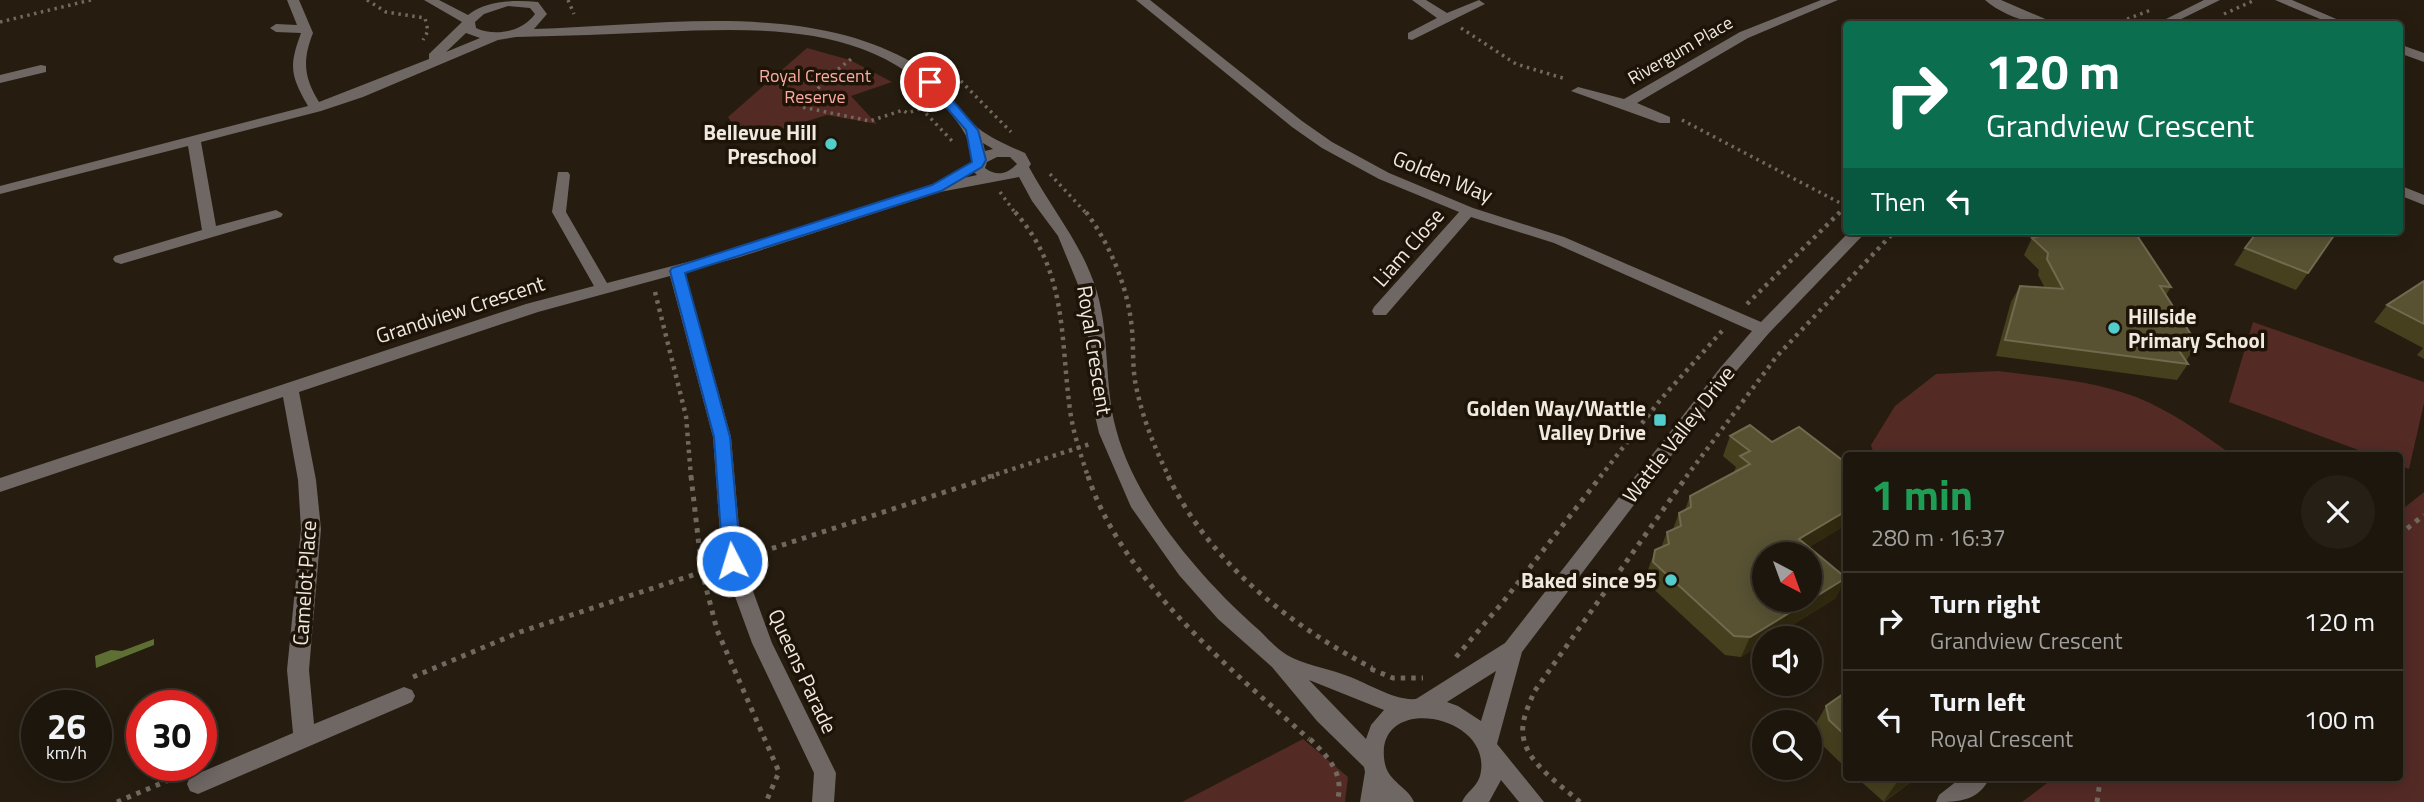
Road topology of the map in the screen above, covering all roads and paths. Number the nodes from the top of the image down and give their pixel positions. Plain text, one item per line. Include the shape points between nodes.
1 (91, 0) edge
2 (293, 0) edge
3 (367, 0) edge
4 (430, 0) edge
5 (474, 0) edge
6 (1142, 0) edge
7 (1418, 0) edge
8 (1832, 0) edge
9 (1991, 0) edge
10 (2214, 0) edge
11 (2255, 0) edge
12 (2281, 0) edge
13 (508, 2) edge
14 (1479, 4) dead end
15 (2162, 5) dead end
16 (541, 7) edge
17 (2221, 16) dead end
18 (1446, 18) junction
19 (2034, 21) edge
20 (2122, 21) edge
21 (2168, 21) edge
22 (2334, 21) edge
23 (0, 22) edge
24 (468, 23) junction
25 (276, 28) dead end
26 (587, 30) junction
27 (306, 31) junction
28 (511, 33) junction
29 (496, 36) junction
30 (1412, 36) dead end
31 (417, 47) dead end
32 (2403, 50) edge
33 (922, 52) dead end
34 (839, 54) dead end
35 (2424, 58) edge
36 (427, 65) junction
37 (41, 69) dead end
38 (0, 79) edge
39 (897, 83) dead end
40 (1578, 91) dead end
41 (1626, 104) junction
42 (316, 108) junction
43 (923, 108) junction
44 (1665, 120) dead end
45 (972, 130) junction
46 (194, 140) junction
47 (1020, 141) dead end
48 (956, 146) dead end
49 (1007, 152) junction
50 (979, 162) junction
51 (1043, 166) dead end
52 (1022, 168) junction
53 (564, 176) dead end
54 (992, 177) junction
55 (937, 188) junction
56 (0, 190) edge
57 (2403, 191) edge
58 (1039, 201) junction
59 (2424, 201) edge
60 (1843, 209) edge
61 (1468, 211) junction
62 (276, 214) dead end
63 (210, 232) junction
64 (1855, 235) edge
65 (1891, 235) edge
66 (121, 259) dead end
67 (677, 271) junction
68 (603, 289) junction
69 (1380, 311) dead end
70 (1734, 317) junction
71 (1763, 329) junction
72 (290, 388) junction
73 (1111, 439) junction
74 (0, 485) edge
75 (2424, 515) edge
76 (2403, 532) edge
77 (732, 561) junction
78 (1512, 649) junction
79 (1452, 660) dead end
80 (1279, 661) junction
81 (1372, 668) dead end
82 (404, 688) joint
83 (1414, 709) junction
84 (304, 737) junction
85 (1488, 746) junction
86 (1375, 767) junction
87 (217, 769) edge
88 (183, 781) edge
89 (1974, 781) edge
90 (2100, 781) edge
91 (1572, 799) edge
92 (117, 802) edge
93 (823, 802) edge
94 (1371, 802) edge
95 (1403, 802) edge
96 (1473, 802) edge
97 (1533, 802) edge
98 (1580, 802) edge
99 (1947, 802) edge
100 (2097, 802) edge

1 - 23 path
2 - 27 street
3 - 31 path via 397,16 425,18 428,30
4 - 24 street
5 - 13 street
6 - 61 street, Golden Way via 1326,145 1395,181
7 - 18 street
8 - 41 street, Rivergum Place via 1744,35
9 - 19 street
10 - 21 street
11 - 17 path
12 - 22 street
13 - 16 street
13 - 24 street via 480,11
14 - 18 street
15 - 20 path
16 - 26 street
16 - 28 street via 532,25
18 - 30 street
24 - 29 street via 476,34
24 - 36 street
25 - 27 street
26 - 28 street
26 - 45 street via 737,24 832,36 912,68 949,101
27 - 42 street via 296,59 301,82
28 - 29 street
29 - 36 street
32 - 35 street
33 - 47 path via 949,69
34 - 43 path via 852,59 827,78 804,109 870,121
36 - 42 street
37 - 38 street
39 - 43 path
40 - 41 street, Rivergum Place
41 - 44 street, Rivergum Place
42 - 46 street
43 - 48 path
45 - 49 street
45 - 50 street
46 - 56 street
46 - 63 street
49 - 50 street, Grandview Crescent via 991,153
49 - 52 street, Royal Crescent via 1020,156
50 - 54 street via 981,173
50 - 55 street, Grandview Crescent
51 - 81 path via 1089,216 1114,262 1131,320 1132,362 1141,405 1174,488 1206,536 1246,580 1340,654
52 - 54 street, Grandview Crescent via 1011,176
52 - 58 street, Royal Crescent
53 - 68 street via 559,212
54 - 55 street, Grandview Crescent
54 - 58 street, Royal Crescent
55 - 67 street, Grandview Crescent
57 - 59 street
58 - 73 street, Royal Crescent via 1066,236 1089,292 1101,403
60 - 70 path
61 - 69 street, Liam Close
61 - 70 street, Golden Way via 1622,265
62 - 63 street
63 - 66 street
64 - 71 street, Wattle Valley Drive
65 - 91 path via 1777,356 1534,692 1524,720 1527,750
67 - 68 street, Grandview Crescent
67 - 77 street, Queens Parade via 722,437
68 - 72 street, Grandview Crescent
70 - 71 street, Golden Way
70 - 79 path via 1661,399 1503,602
71 - 78 street, Wattle Valley Drive
72 - 74 street, Grandview Crescent
72 - 84 street, Camelot Place via 311,529 298,670
73 - 77 path
73 - 80 street, Royal Crescent via 1138,502 1186,570
75 - 76 path
77 - 82 path via 520,632
77 - 93 street, Queens Parade via 762,643 825,773
78 - 83 street, Wattle Valley Drive
78 - 85 street, Wattle Valley Drive
80 - 83 street, Royal Crescent
80 - 86 street, Royal Crescent
82 - 84 street
83 - 85 street, Royal Crescent via 1441,708 1459,715
83 - 86 street, Wattle Valley Drive via 1391,718 1379,730 1373,745
84 - 87 street
85 - 96 street, Wattle Valley Drive via 1493,767 1489,783
85 - 97 street
86 - 94 street
86 - 95 street, Royal Crescent via 1385,787
88 - 92 path
89 - 99 street
90 - 100 path
91 - 98 path

